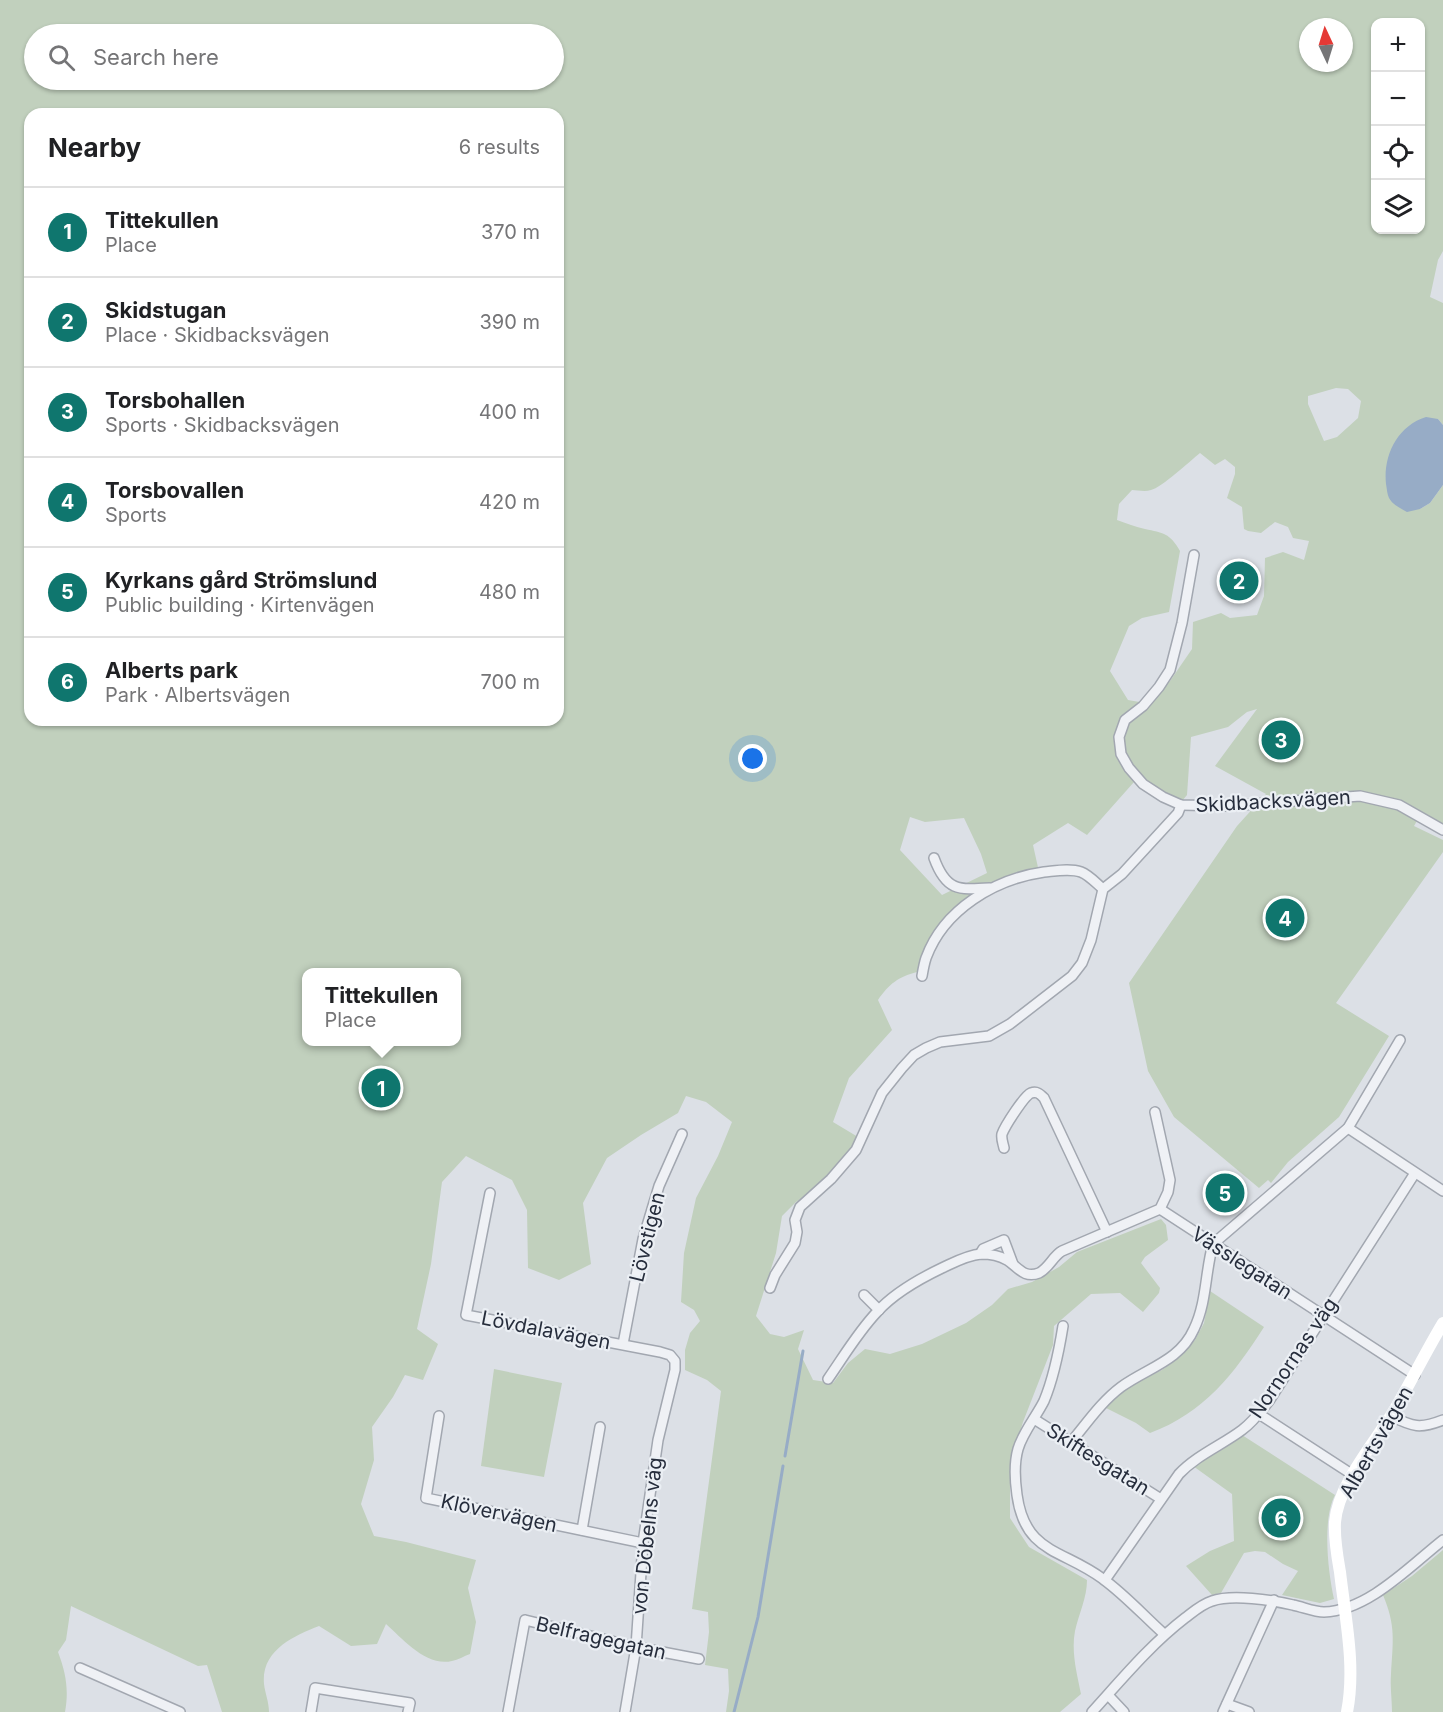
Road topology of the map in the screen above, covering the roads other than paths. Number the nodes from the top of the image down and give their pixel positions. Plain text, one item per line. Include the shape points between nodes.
1 (1194, 555) dead end
2 (1181, 805) junction
3 (1443, 830) edge
4 (934, 858) dead end
5 (993, 888) junction
6 (1103, 889) junction
7 (922, 976) dead end
8 (1400, 1040) dead end
9 (1155, 1112) dead end
10 (1348, 1128) junction
11 (682, 1134) dead end
12 (1004, 1148) dead end
13 (1416, 1173) junction
14 (1443, 1191) edge
15 (490, 1193) dead end
16 (1160, 1209) junction
17 (1107, 1232) junction
18 (1213, 1244) junction
19 (980, 1254) junction
20 (1013, 1264) junction
21 (770, 1288) dead end
22 (864, 1295) dead end
23 (879, 1310) junction
24 (1323, 1316) junction
25 (1443, 1323) edge
26 (1063, 1326) dead end
27 (623, 1344) junction
28 (675, 1360) joint
29 (1415, 1375) junction
30 (828, 1379) dead end
31 (1259, 1414) junction
32 (439, 1416) dead end
33 (1391, 1416) junction
34 (1035, 1419) junction
35 (1443, 1420) edge
36 (600, 1427) dead end
37 (1071, 1442) junction
38 (1353, 1475) junction
39 (1161, 1499) junction
40 (582, 1530) junction
41 (1443, 1540) edge
42 (643, 1543) junction
43 (1105, 1580) junction
44 (1274, 1600) junction
45 (1344, 1608) junction
46 (1164, 1634) junction
47 (636, 1647) junction
48 (699, 1659) dead end
49 (80, 1668) dead end
50 (1108, 1695) junction
51 (1225, 1708) edge
52 (180, 1712) edge
53 (311, 1712) edge
54 (408, 1712) edge
55 (508, 1712) edge
56 (625, 1712) edge
57 (1092, 1712) edge
58 (1124, 1712) edge
59 (1249, 1712) edge
60 (1347, 1712) edge

1 - 2 street, Skidbacksvägen via 1170,670 1143,706 1125,720 1119,737 1121,754 1143,784
2 - 3 street, Skidbacksvägen via 1227,806 1360,796 1399,805
2 - 6 street via 1178,813
4 - 5 street via 949,885 962,889
5 - 6 street via 1025,875 1072,871 1082,872
5 - 7 street via 952,917 936,936
6 - 21 street via 1091,940 1082,963 1071,976 1010,1024 988,1036 940,1042 914,1055 902,1068 882,1093 856,1150 800,1207 795,1220 795,1243
8 - 10 street
9 - 16 street via 1170,1180
10 - 13 street
10 - 18 street
11 - 27 street, Lövstigen via 659,1186 643,1239
12 - 17 street via 1006,1126 1028,1095 1039,1093
13 - 14 street
13 - 24 street, Nornornas väg
15 - 27 street, Lövdalavägen via 466,1315
16 - 17 street
16 - 18 street, Vässlegatan
17 - 20 street via 1057,1254 1038,1273 1025,1274
18 - 24 street, Vässlegatan
18 - 37 street via 1199,1316 1189,1338 1168,1360 1113,1393
19 - 20 street
19 - 20 street via 1004,1240
19 - 23 street via 935,1271
22 - 23 street
23 - 30 street
24 - 29 street, Vässlegatan
24 - 31 street, Nornornas väg
25 - 29 street, Albertsvägen
26 - 34 street via 1047,1393
27 - 28 street, Lövdalavägen via 670,1355
28 - 42 street, von Döbelns väg
29 - 33 street, Albertsvägen
31 - 38 street
31 - 39 street, Nornornas väg via 1242,1430 1186,1465
32 - 40 street, Klövervägen via 426,1498
33 - 35 street via 1419,1427
33 - 38 street, Albertsvägen
34 - 37 street, Skiftesgatan
34 - 43 street via 1018,1450 1016,1489 1023,1522 1042,1545
36 - 40 street, Klövervägen
37 - 39 street, Skiftesgatan
38 - 45 street, Albertsvägen via 1335,1521
39 - 43 street, Nornornas väg
40 - 42 street, Klövervägen
41 - 45 street via 1387,1586
42 - 47 street, von Döbelns väg
43 - 46 street
44 - 45 street via 1322,1612
44 - 46 street via 1212,1601
44 - 51 street
45 - 60 street, Albertsvägen via 1350,1674
46 - 50 street
47 - 48 street, Belfragegatan
47 - 55 street, Belfragegatan via 525,1620
47 - 56 street, von Döbelns väg
49 - 52 street
50 - 57 street
50 - 58 street
51 - 59 street
53 - 54 street via 315,1688 410,1703

